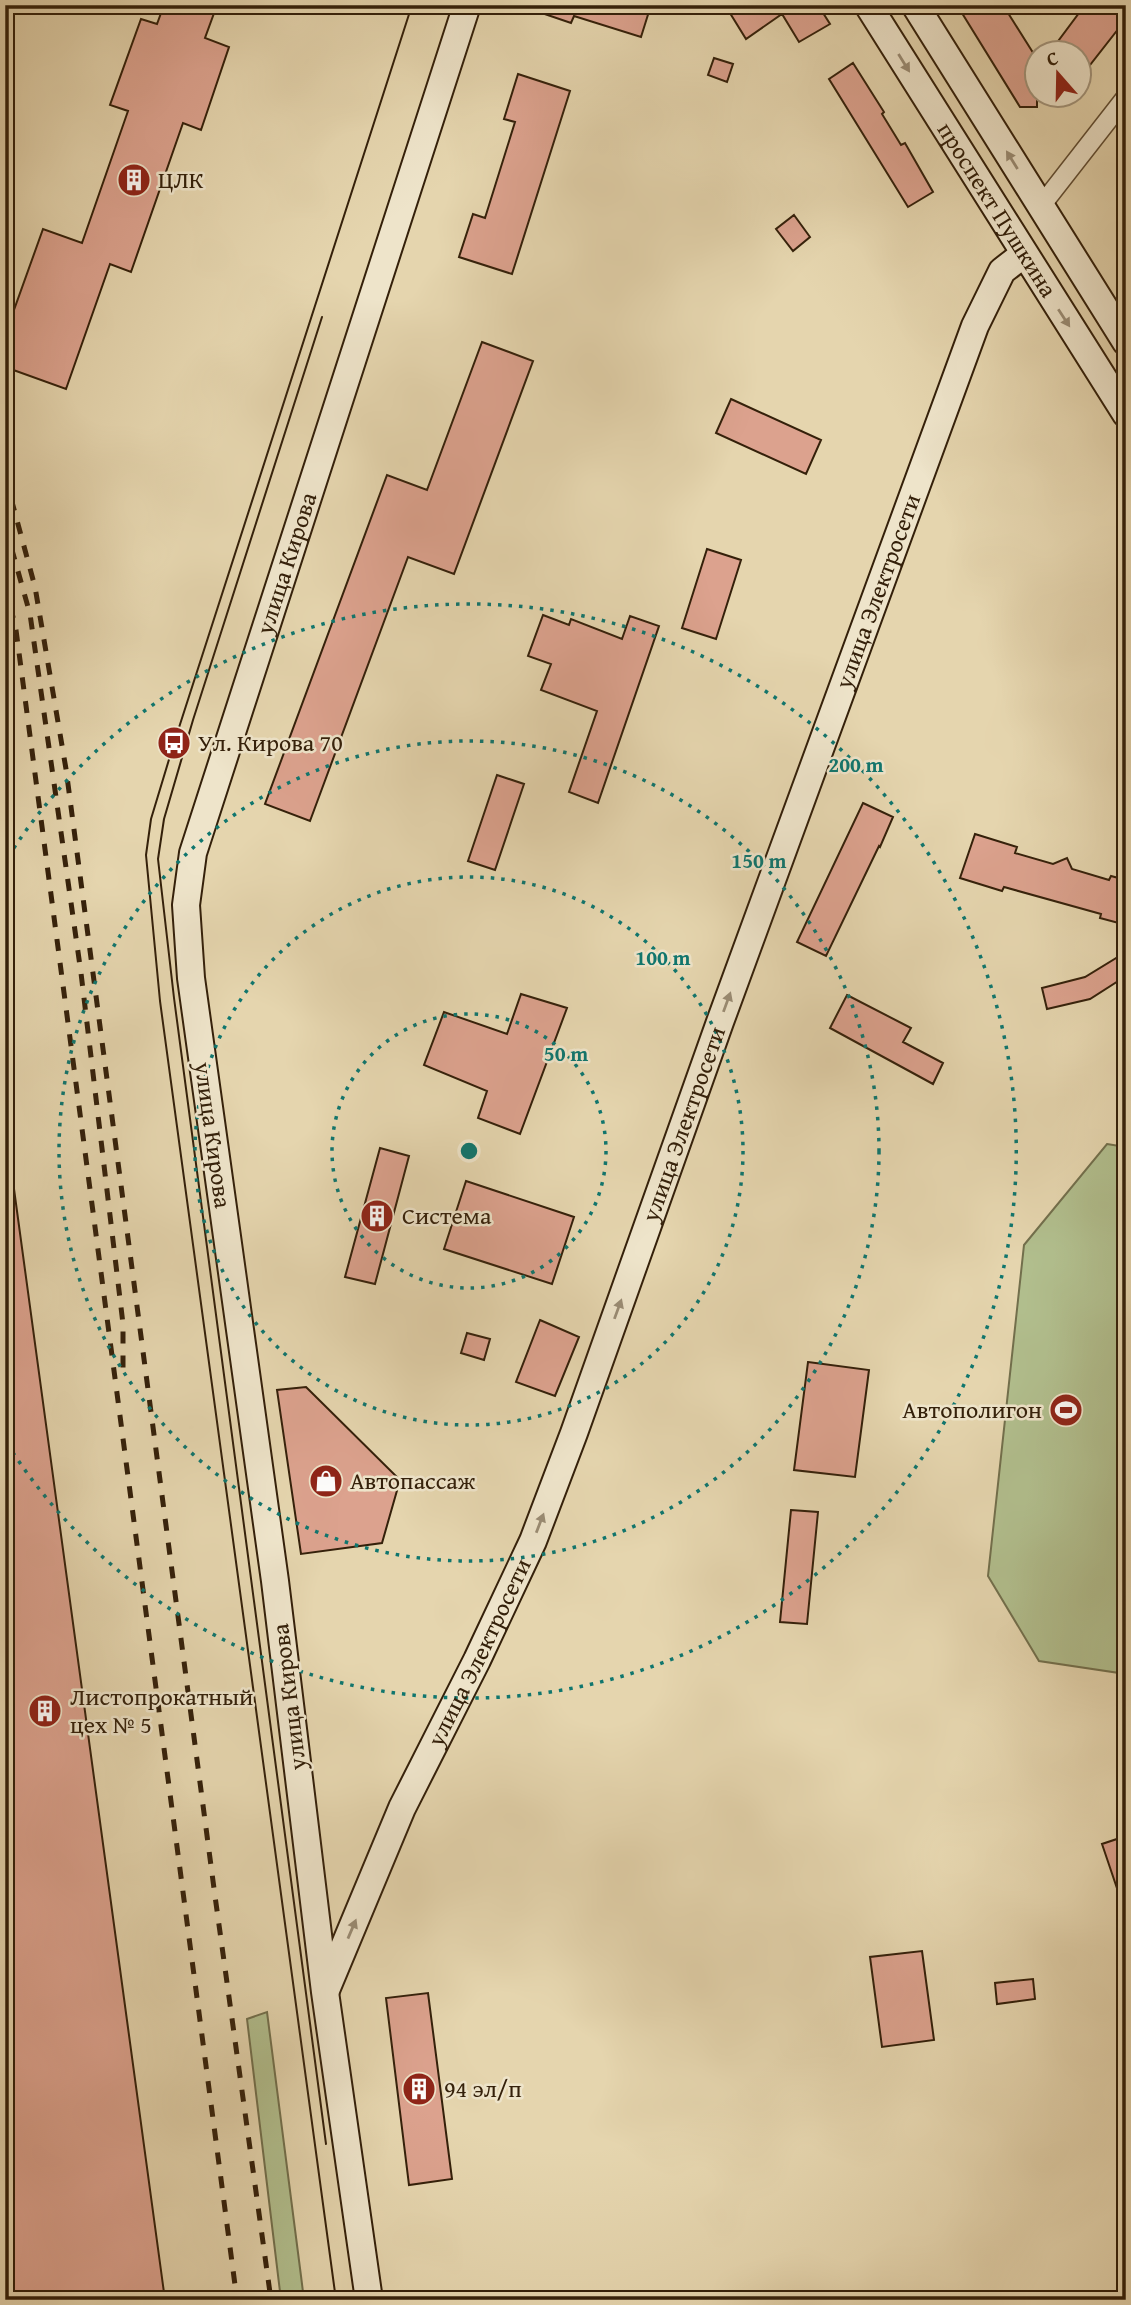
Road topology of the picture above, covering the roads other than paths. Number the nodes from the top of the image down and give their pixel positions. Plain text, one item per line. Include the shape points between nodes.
1 (467, 5) edge
2 (868, 5) edge
3 (915, 5) edge
4 (1126, 97) edge
5 (1041, 206) junction
6 (1024, 254) junction
7 (1126, 342) edge
8 (1126, 414) edge
9 (325, 1992) junction
10 (369, 2300) edge

1 - 9 main road, улица Кирова via 193,853 186,905 191,978 275,1581
2 -> 6 main road, проспект Пушкина
5 -> 3 main road, проспект Пушкина
4 - 5 street
5 - 7 main road, проспект Пушкина
6 -> 8 main road, проспект Пушкина
9 -> 6 main road, улица Электросети via 402,1808 533,1541 975,326 1002,271
9 - 10 main road, улица Кирова

